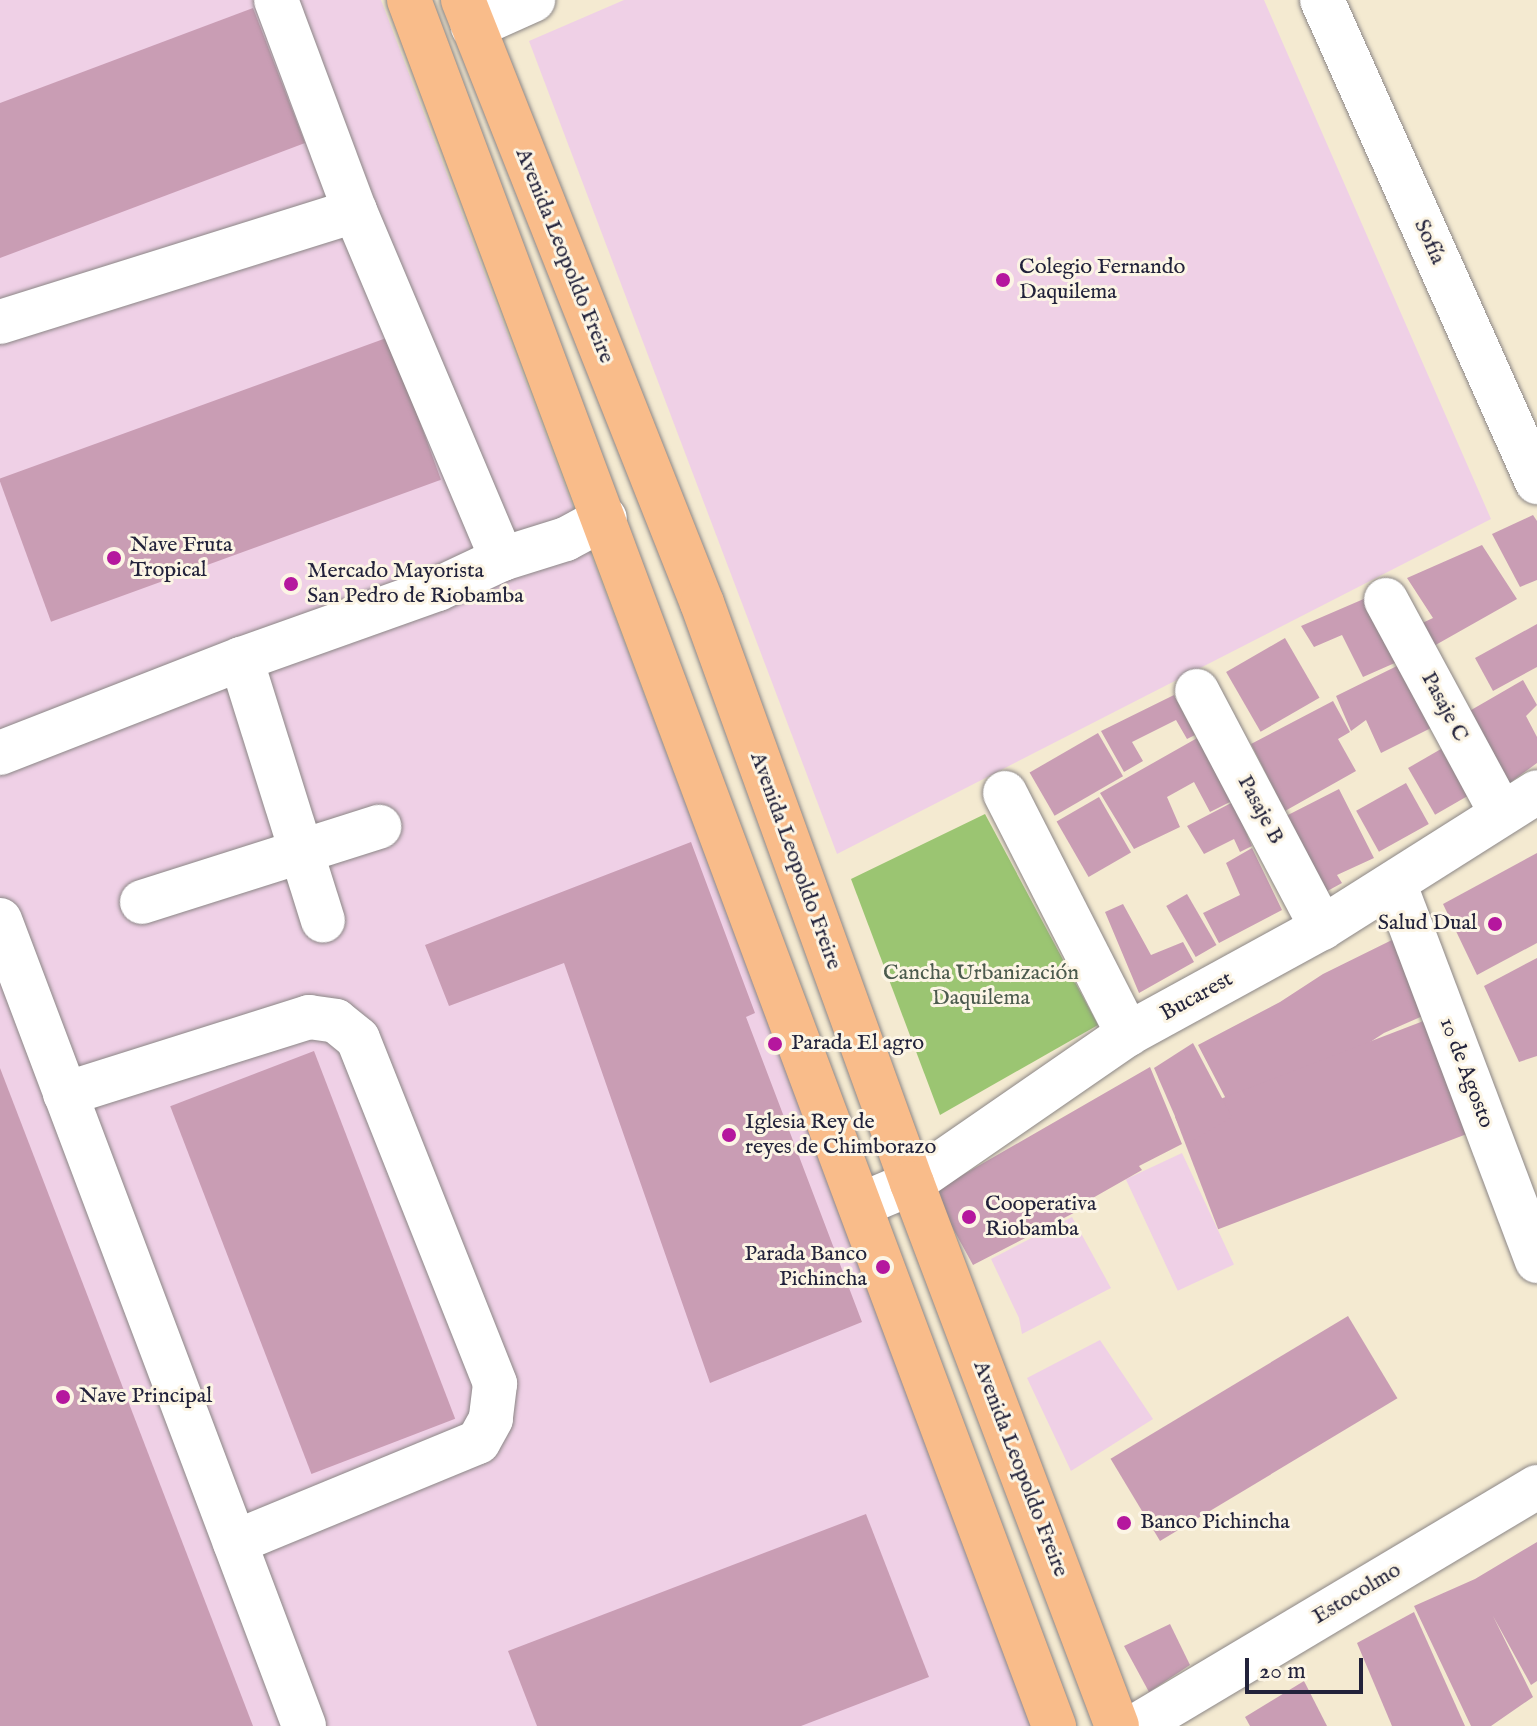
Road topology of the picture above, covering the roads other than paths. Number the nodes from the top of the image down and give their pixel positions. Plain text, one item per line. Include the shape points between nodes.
1 (276, 0) edge
2 (409, 0) edge
3 (533, 0) edge
4 (1322, 0) edge
5 (468, 14) edge
6 (355, 211) junction
7 (0, 322) edge
8 (1537, 482) edge
9 (605, 518) junction
10 (502, 559) junction
11 (1386, 600) dead end
12 (702, 603) junction
13 (645, 625) junction
14 (241, 659) junction
15 (1197, 691) dead end
16 (0, 753) edge
17 (1005, 793) dead end
18 (1519, 803) edge
19 (379, 827) dead end
20 (300, 853) junction
21 (1395, 885) junction
22 (142, 902) dead end
23 (0, 920) edge
24 (323, 920) dead end
25 (1322, 928) junction
26 (1128, 1034) junction
27 (65, 1094) junction
28 (912, 1183) junction
29 (860, 1205) junction
30 (1537, 1261) edge
31 (1537, 1487) edge
32 (235, 1542) junction
33 (304, 1726) edge
34 (1054, 1726) edge
35 (1117, 1726) edge
36 (1136, 1726) edge

1 - 6 street
2 - 9 main road
3 - 5 street
4 - 8 street, Sofía
5 - 12 main road, Avenida Leopoldo Freire
6 - 7 street
6 - 10 street
9 - 10 street via 566,539
9 - 13 main road
10 - 14 street via 438,589
11 - 18 street, Pasaje C
12 - 13 main road
12 - 28 main road, Avenida Leopoldo Freire
13 - 29 main road
14 - 16 street
14 - 20 street
15 - 25 street, Pasaje B
17 - 26 street
18 - 21 street, Bucarest
19 - 20 street
20 - 22 street
20 - 24 street
21 - 25 street, Bucarest
21 - 30 street, 10 de Agosto
23 - 27 street
25 - 26 street, Bucarest
26 - 28 street, Bucarest
27 - 32 street
27 - 32 street via 309,1017 336,1021 358,1039 495,1384 491,1419 478,1442
28 - 29 street, Bucarest
28 - 35 main road, Avenida Leopoldo Freire
29 - 34 main road
31 - 36 street, Estocolmo
32 - 33 street

